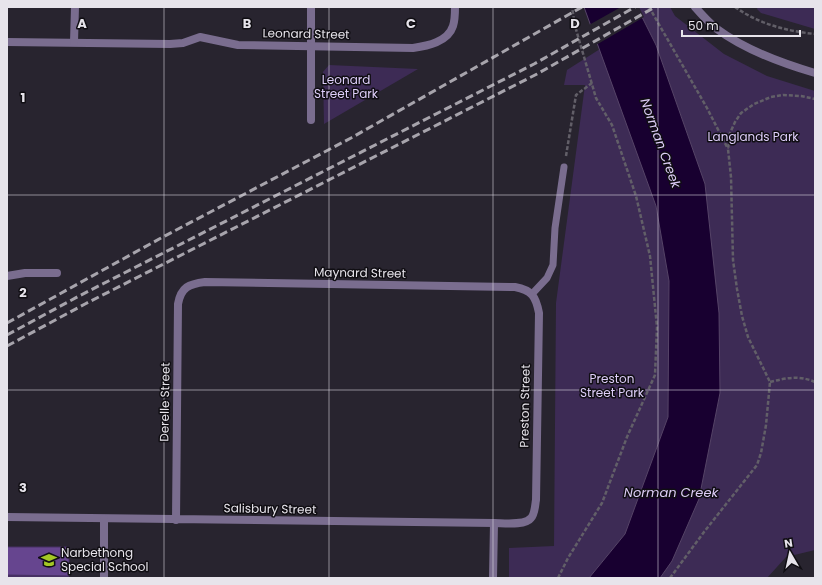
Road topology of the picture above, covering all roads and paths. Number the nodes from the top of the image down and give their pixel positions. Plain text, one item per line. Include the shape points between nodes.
1 (75, 7) edge
2 (311, 7) edge
3 (455, 7) edge
4 (572, 7) edge
5 (649, 7) edge
6 (695, 7) edge
7 (737, 7) edge
8 (815, 34) edge
9 (7, 42) edge
10 (74, 42) junction
11 (310, 46) junction
12 (815, 73) edge
13 (592, 83) junction
14 (815, 100) edge
15 (311, 120) dead end
16 (728, 149) junction
17 (564, 167) joint
18 (57, 273) dead end
19 (7, 276) edge
20 (186, 287) joint
21 (532, 294) junction
22 (770, 382) junction
23 (815, 382) edge
24 (7, 517) edge
25 (104, 518) junction
26 (532, 518) joint
27 (176, 520) junction
28 (494, 523) junction
29 (104, 578) edge
30 (493, 578) edge
31 (558, 578) edge
32 (670, 578) edge

1 - 10 street
2 - 11 street
3 - 11 street, Leonard Street via 453,27 438,41 424,47
4 - 13 path
5 - 16 path
6 - 12 street via 716,29 733,40 778,61
7 - 8 path via 768,24
9 - 10 street, Leonard Street
10 - 11 street, Leonard Street via 178,44 200,37 238,45
11 - 15 street
13 - 17 path via 576,95
13 - 31 path via 596,98 612,125 636,196 650,256 657,327 655,375 627,437 602,503
14 - 16 path via 783,95 754,104 741,113 735,122 730,133
16 - 22 path via 737,289 748,337
17 - 21 lane via 553,265 547,278
18 - 19 street
20 - 21 street, Maynard Street via 205,282 515,287
20 - 27 street, Derelle Street via 178,304
21 - 26 street, Preston Street via 538,313 536,500
22 - 23 path via 797,377
22 - 32 path via 766,425 757,465
24 - 25 street, Salisbury Street
25 - 27 street, Salisbury Street
25 - 29 street
26 - 28 street, Salisbury Street via 517,524
27 - 28 street, Salisbury Street
28 - 30 street

